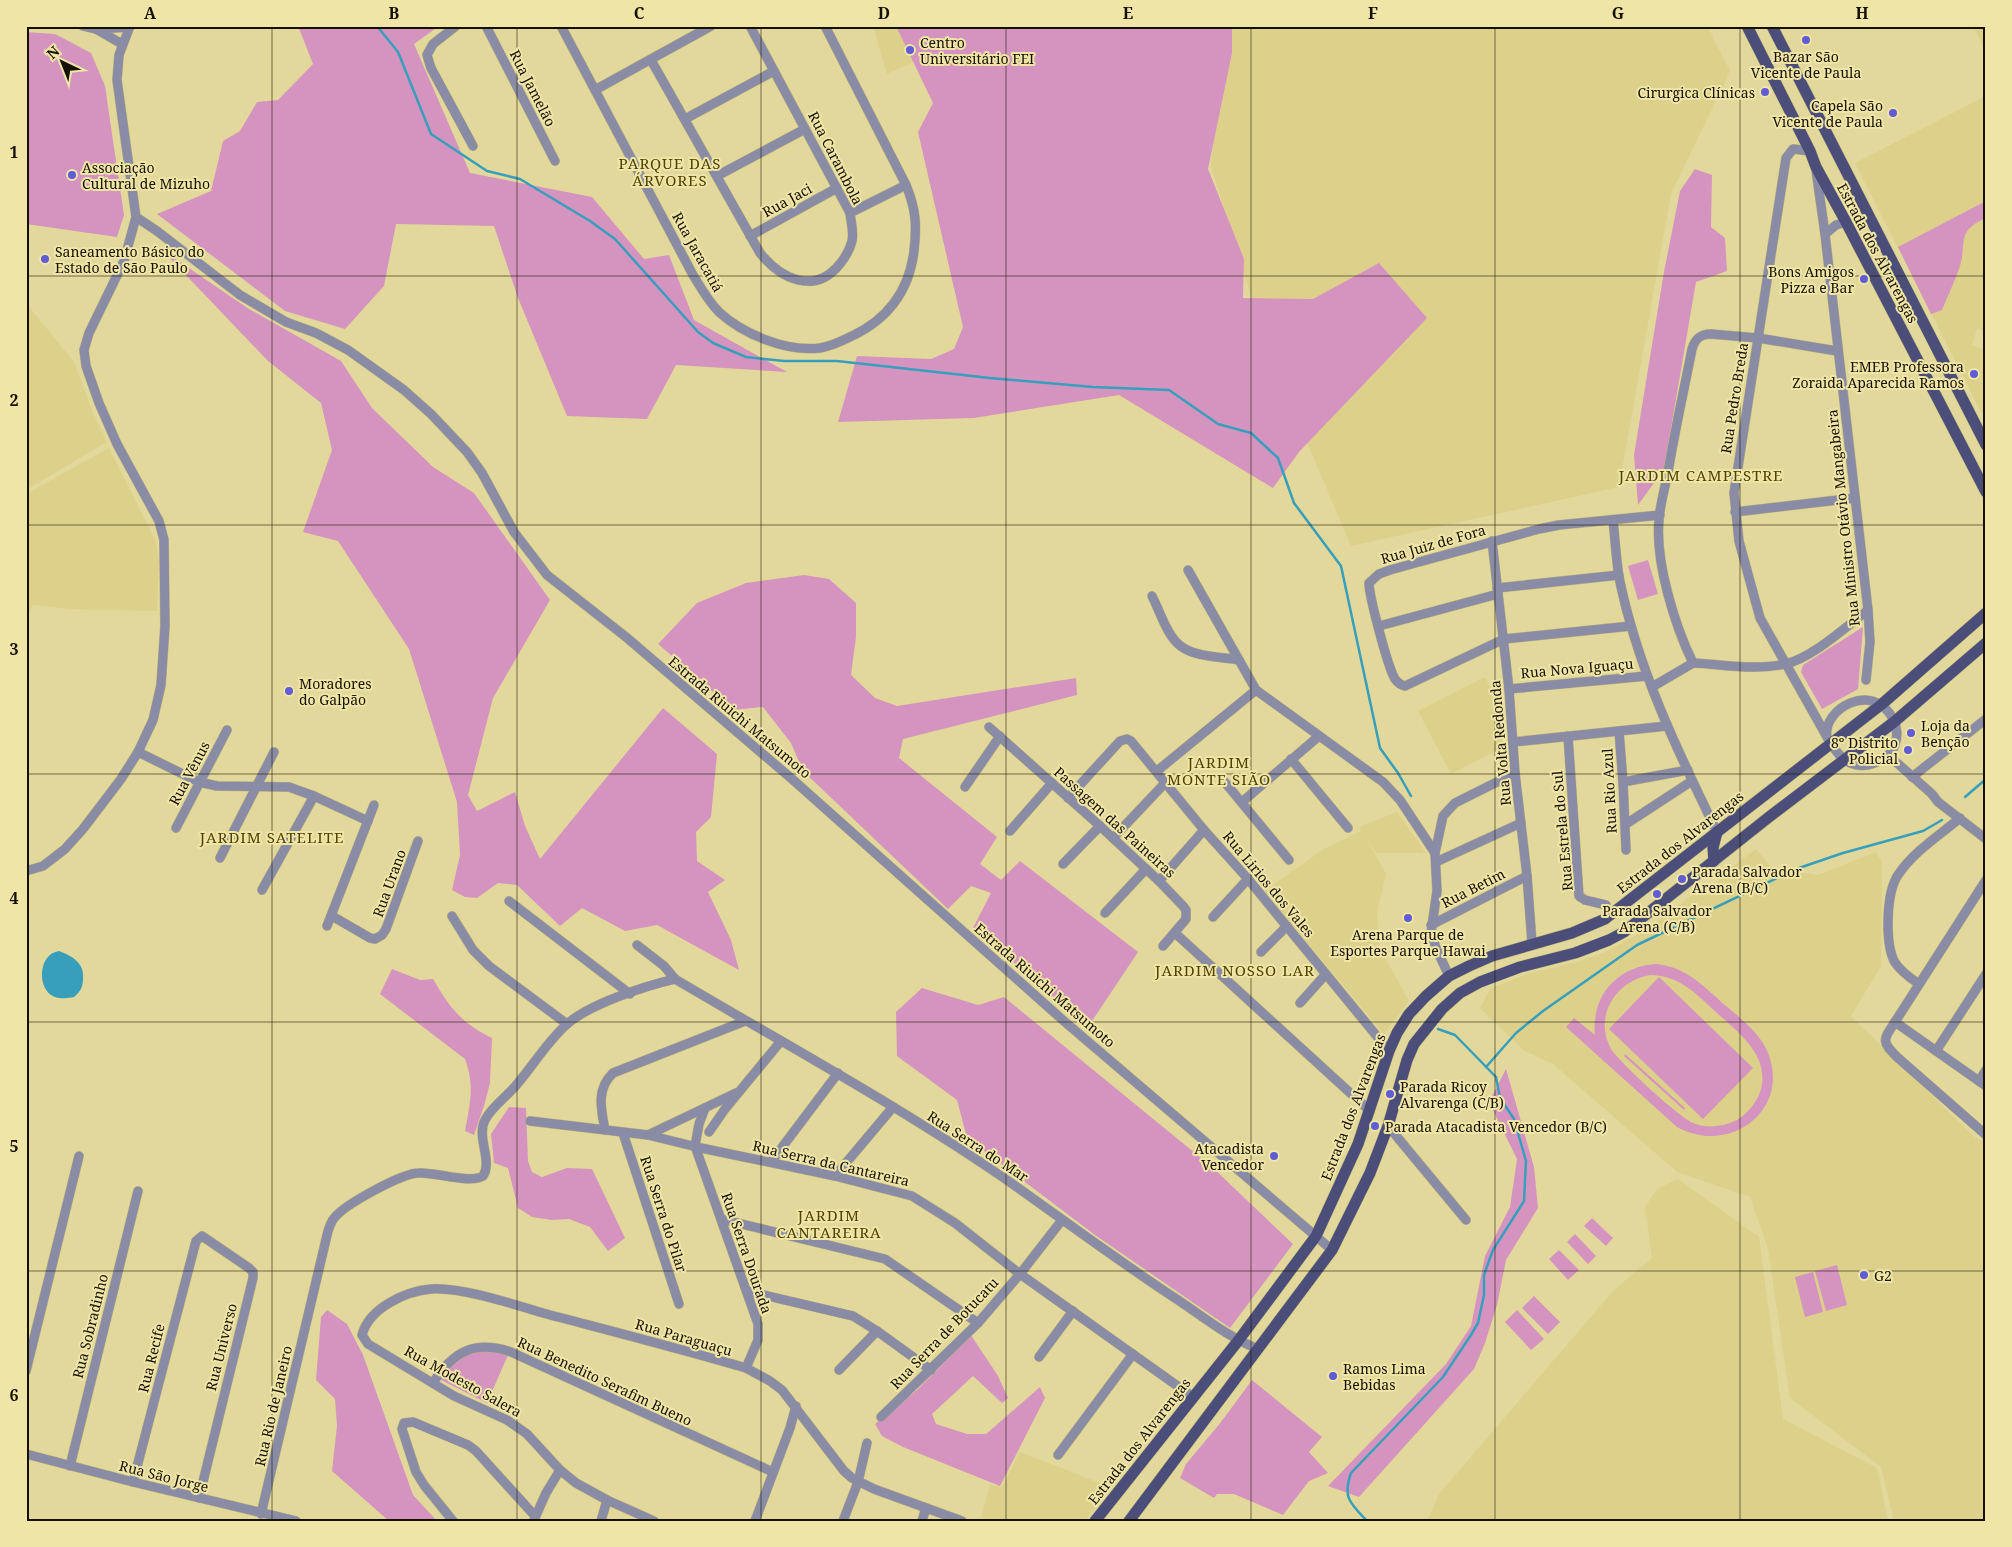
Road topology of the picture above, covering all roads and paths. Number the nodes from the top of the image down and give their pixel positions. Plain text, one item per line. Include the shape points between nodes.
1 (83, 26) edge
2 (456, 26) edge
3 (486, 26) edge
4 (711, 26) edge
5 (750, 26) edge
6 (824, 26) edge
7 (1747, 26) edge
8 (1772, 26) edge
9 (95, 27) edge
10 (130, 27) edge
11 (565, 28) edge
12 (122, 44) junction
13 (651, 60) junction
14 (774, 70) junction
15 (595, 90) junction
16 (685, 119) junction
17 (805, 129) junction
18 (473, 146) dead end
19 (1810, 151) junction
20 (555, 161) dead end
21 (1816, 168) junction
22 (717, 176) junction
23 (906, 185) junction
24 (837, 188) junction
25 (850, 213) junction
26 (136, 217) junction
27 (1846, 222) junction
28 (1825, 234) junction
29 (750, 236) junction
30 (1758, 338) junction
31 (1838, 351) junction
32 (1986, 445) edge
33 (1986, 492) edge
34 (1855, 498) junction
35 (1735, 512) junction
36 (1660, 515) junction
37 (1613, 520) junction
38 (1492, 541) junction
39 (1188, 570) dead end
40 (1619, 575) junction
41 (1497, 591) junction
42 (1152, 596) dead end
43 (1868, 610) junction
44 (1986, 613) edge
45 (1379, 626) junction
46 (1631, 626) junction
47 (1504, 639) junction
48 (1986, 643) edge
49 (1239, 660) junction
50 (1692, 663) junction
51 (1785, 664) junction
52 (1647, 676) junction
53 (1866, 680) dead end
54 (1652, 687) junction
55 (1509, 688) junction
56 (1256, 690) junction
57 (1882, 704) junction
58 (1816, 716) junction
59 (1832, 717) junction
60 (1986, 719) edge
61 (1894, 722) junction
62 (1667, 726) junction
63 (989, 727) dead end
64 (227, 730) dead end
65 (1619, 731) junction
66 (1000, 736) junction
67 (1318, 736) junction
68 (1568, 736) junction
69 (1829, 741) junction
70 (1513, 742) junction
71 (138, 752) junction
72 (274, 752) dead end
73 (1888, 756) junction
74 (1291, 759) junction
75 (1845, 760) junction
76 (1688, 770) junction
77 (1156, 771) junction
78 (1515, 773) junction
79 (1912, 777) junction
80 (1223, 780) dead end
81 (1692, 781) junction
82 (199, 782) junction
83 (1166, 782) junction
84 (1624, 782) junction
85 (1052, 783) junction
86 (256, 787) junction
87 (965, 787) dead end
88 (314, 796) junction
89 (1068, 798) junction
90 (1242, 802) junction
91 (374, 805) dead end
92 (1957, 816) junction
93 (368, 821) junction
94 (1521, 823) junction
95 (1626, 824) junction
96 (1100, 826) junction
97 (176, 828) dead end
98 (1348, 828) dead end
99 (1204, 830) junction
100 (1010, 831) dead end
101 (1717, 832) junction
102 (1113, 838) junction
103 (1986, 839) edge
104 (418, 841) dead end
105 (1626, 850) dead end
106 (1436, 857) junction
107 (220, 858) dead end
108 (1289, 860) dead end
109 (1714, 861) junction
110 (1063, 864) dead end
111 (1146, 869) junction
112 (26, 870) edge
113 (1527, 876) junction
114 (1248, 879) junction
115 (1986, 880) edge
116 (1160, 881) junction
117 (262, 890) dead end
118 (509, 901) dead end
119 (1606, 905) dead end
120 (1105, 913) dead end
121 (332, 916) junction
122 (452, 916) dead end
123 (1213, 917) dead end
124 (1431, 925) junction
125 (327, 926) dead end
126 (1287, 926) junction
127 (1175, 933) junction
128 (1532, 943) junction
129 (637, 945) dead end
130 (1163, 946) dead end
131 (1262, 952) dead end
132 (1326, 974) junction
133 (1986, 974) edge
134 (1450, 976) junction
135 (675, 978) junction
136 (1919, 984) junction
137 (630, 994) junction
138 (1300, 1003) dead end
139 (745, 1021) junction
140 (1895, 1022) junction
141 (567, 1024) junction
142 (781, 1041) junction
143 (1389, 1051) junction
144 (1936, 1051) junction
145 (1986, 1070) edge
146 (838, 1073) junction
147 (1982, 1084) edge
148 (741, 1091) junction
149 (893, 1107) junction
150 (705, 1108) junction
151 (1370, 1111) junction
152 (530, 1120) dead end
153 (1388, 1126) junction
154 (605, 1130) junction
155 (709, 1132) dead end
156 (623, 1133) junction
157 (648, 1135) junction
158 (1986, 1135) edge
159 (695, 1146) junction
160 (79, 1156) dead end
161 (771, 1162) junction
162 (835, 1176) junction
163 (138, 1192) dead end
164 (721, 1219) junction
165 (1062, 1220) junction
166 (1466, 1220) dead end
167 (1316, 1236) junction
168 (196, 1241) joint
169 (1332, 1250) junction
170 (1020, 1274) junction
171 (747, 1291) junction
172 (678, 1304) dead end
173 (1073, 1311) junction
174 (978, 1323) junction
175 (363, 1330) joint
176 (877, 1331) junction
177 (1238, 1340) junction
178 (1258, 1348) junction
179 (1133, 1354) junction
180 (1038, 1356) dead end
181 (746, 1368) junction
182 (839, 1370) dead end
183 (931, 1370) junction
184 (26, 1371) edge
185 (433, 1383) junction
186 (1193, 1397) junction
187 (796, 1406) junction
188 (881, 1417) dead end
189 (868, 1443) dead end
190 (26, 1454) edge
191 (1058, 1455) dead end
192 (70, 1466) junction
193 (560, 1470) junction
194 (773, 1472) junction
195 (133, 1482) junction
196 (858, 1482) junction
197 (199, 1498) junction
198 (607, 1500) junction
199 (926, 1508) junction
200 (261, 1514) junction
201 (535, 1518) edge
202 (296, 1521) edge
203 (453, 1521) edge
204 (601, 1521) edge
205 (654, 1521) edge
206 (755, 1521) edge
207 (843, 1521) edge
208 (922, 1521) edge
209 (962, 1521) edge
210 (1096, 1521) edge
211 (1128, 1521) edge

1 - 9 street
2 - 18 street via 433,44 428,59
3 - 20 street, Rua Jamelão
4 - 13 street
5 - 14 street, Rua Carambola
6 - 23 street, Rua Jaracatiá
7 - 19 main road, Estrada dos Alvarengas
8 - 32 main road, Estrada dos Alvarengas
9 - 10 street
9 - 12 street
10 - 12 street
11 - 15 street, Rua Jaracatiá
12 - 26 street via 117,66 118,80
13 - 15 street
13 - 16 street, Rua Carambola
14 - 16 street
14 - 17 street, Rua Carambola
15 - 23 street, Rua Jaracatiá via 710,303 729,320 777,345 820,348 840,342 882,318 895,303 907,280 915,243 914,203
16 - 22 street, Rua Carambola
17 - 22 street
17 - 24 street, Rua Carambola
19 - 21 main road, Estrada dos Alvarengas
19 - 30 street, Rua Pedro Breda via 1793,149 1786,158
21 - 27 main road, Estrada dos Alvarengas
21 - 28 street, Rua Ministro Otávio Mangabeira
22 - 29 street, Rua Carambola
23 - 25 street
24 - 25 street, Rua Carambola
24 - 29 street, Rua Jaci
25 - 29 street, Rua Carambola via 852,234 848,252 837,268 821,279 796,280 776,271 760,254
26 - 71 street via 124,261 84,350 99,403 159,522 164,540 165,626 161,685 153,720
26 - 167 street, Estrada Riuichi Matsumoto via 240,294 286,322 348,350 404,390 466,452 482,473 514,532 548,575 792,779 1065,1022
27 - 28 street
27 - 33 main road, Estrada dos Alvarengas
28 - 31 street, Rua Ministro Otávio Mangabeira
30 - 31 street
30 - 35 street, Rua Pedro Breda via 1736,475
30 - 36 street via 1704,334 1694,343
31 - 34 street, Rua Ministro Otávio Mangabeira
34 - 35 street
34 - 43 street, Rua Ministro Otávio Mangabeira
35 - 51 street, Rua Pedro Breda via 1744,563 1760,618
36 - 37 street, Rua Juiz de Fora
36 - 50 street via 1662,568 1678,627
37 - 38 street, Rua Juiz de Fora via 1559,525
37 - 40 street
38 - 41 street, Rua Volta Redonda
38 - 45 street, Rua Juiz de Fora via 1372,578 1369,589
39 - 49 street
40 - 41 street
40 - 46 street
41 - 45 street
41 - 47 street, Rua Volta Redonda
42 - 49 street via 1180,646 1192,652
43 - 51 street via 1807,654
43 - 53 street, Rua Ministro Otávio Mangabeira
44 - 57 main road, Estrada dos Alvarengas
45 - 47 street, Rua Juiz de Fora via 1389,664 1396,680 1405,686
46 - 47 street
46 - 52 street
47 - 55 street, Rua Volta Redonda
48 - 61 main road
49 - 56 street
50 - 51 street
50 - 54 street
51 - 58 street, Rua Pedro Breda
52 - 54 street
52 - 55 street, Rua Nova Iguaçu
54 - 62 street
55 - 70 street, Rua Volta Redonda
56 - 67 street
56 - 77 street
57 - 59 street via 1859,700
57 - 61 street
57 - 69 main road, Estrada dos Alvarengas
58 - 59 street via 1822,719
58 - 69 street, Rua Pedro Breda
59 - 69 street via 1827,725
60 - 79 street
61 - 73 street via 1896,740
61 - 75 main road
62 - 65 street
62 - 76 street
63 - 66 street, Passagem das Paineiras
64 - 82 street, Rua Vênus
65 - 68 street
65 - 84 street, Rua Rio Azul
66 - 85 street, Passagem das Paineiras
66 - 87 street
67 - 74 street
67 - 106 street via 1370,771 1395,793
68 - 70 street
68 - 119 street, Rua Estrela do Sul via 1579,896
69 - 75 street
69 - 101 main road, Estrada dos Alvarengas
70 - 78 street, Rua Volta Redonda
71 - 82 street
71 - 112 street via 101,806 65,848 43,866
72 - 86 street
73 - 75 street via 1864,764
73 - 79 street
74 - 90 street
74 - 98 street
75 - 109 main road
76 - 81 street
76 - 84 street
77 - 83 street, Rua Lirios dos Vales
77 - 89 street, Rua Lirios dos Vales via 1124,738
78 - 94 street, Rua Volta Redonda
78 - 106 street via 1447,810 1440,825
79 - 92 street
80 - 90 street
81 - 95 street
81 - 101 street
82 - 86 street
82 - 97 street, Rua Vênus
83 - 99 street, Rua Lirios dos Vales
83 - 102 street
84 - 95 street, Rua Rio Azul
85 - 89 street, Passagem das Paineiras
85 - 100 street
86 - 88 street via 290,787
86 - 107 street
88 - 93 street
88 - 117 street
89 - 96 street, Passagem das Paineiras
90 - 108 street
91 - 93 street
92 - 103 street
92 - 136 street via 1907,864 1892,886 1889,933 1894,960
93 - 121 street
94 - 106 street
94 - 113 street, Rua Volta Redonda
95 - 105 street, Rua Rio Azul
96 - 102 street, Passagem das Paineiras
96 - 110 street
99 - 114 street, Rua Lirios dos Vales
99 - 116 street
101 - 109 main road
101 - 128 main road, Estrada dos Alvarengas via 1604,919
102 - 111 street, Passagem das Paineiras
104 - 121 street, Rua Urano via 382,934 370,938
106 - 124 street
109 - 153 main road via 1642,920 1609,940 1575,953 1520,967 1460,993 1442,1009 1414,1044
111 - 116 street, Passagem das Paineiras
111 - 120 street
113 - 124 street, Rua Betim
113 - 128 street, Rua Volta Redonda
114 - 123 street
114 - 126 street, Rua Lirios dos Vales
115 - 136 street
116 - 127 street, Passagem das Paineiras via 1186,910 1186,919
118 - 137 street
121 - 125 street
122 - 141 street via 473,950 489,966
124 - 134 street via 1432,941
126 - 131 street
126 - 132 street, Rua Lirios dos Vales
127 - 130 street, Passagem das Paineiras
127 - 151 street
128 - 134 main road, Estrada dos Alvarengas via 1492,956
129 - 135 street, Rua Serra do Mar
132 - 138 street
132 - 143 street, Rua Lirios dos Vales
133 - 144 street
134 - 143 main road, Estrada dos Alvarengas via 1409,1014
135 - 137 street
135 - 139 street, Rua Serra do Mar
136 - 140 street
137 - 141 street via 586,1012
139 - 142 street, Rua Serra do Mar
139 - 154 street via 614,1073 605,1083 600,1097
140 - 144 street
140 - 158 street via 1884,1038 1885,1044
141 - 200 street, Rua Rio de Janeiro via 486,1118 482,1132 486,1162 483,1176 470,1179 435,1173 408,1175 361,1199 335,1217 328,1231
142 - 146 street, Rua Serra do Mar
142 - 148 street
143 - 151 main road, Estrada dos Alvarengas
144 - 147 street
145 - 147 street
146 - 149 street, Rua Serra do Mar
146 - 161 street
148 - 150 street
148 - 155 street
149 - 162 street
149 - 165 street, Rua Serra do Mar via 1013,1184
150 - 157 street
150 - 159 street
151 - 167 main road, Estrada dos Alvarengas via 1345,1176
152 - 154 street, Rua Serra da Cantareira
153 - 166 street
153 - 169 main road via 1370,1173
154 - 156 street, Rua Serra da Cantareira
156 - 157 street, Rua Serra da Cantareira
156 - 172 street, Rua Serra do Pilar
157 - 159 street, Rua Serra da Cantareira
159 - 161 street, Rua Serra da Cantareira
159 - 164 street, Rua Serra Dourada
160 - 184 street
161 - 162 street, Rua Serra da Cantareira
162 - 170 street, Rua Serra da Cantareira via 922,1201
163 - 192 street, Rua Sobradinho
164 - 171 street, Rua Serra Dourada
164 - 174 street via 885,1259
165 - 170 street, Rua Serra de Botucatu
165 - 177 street, Rua Serra do Mar
167 - 169 street, Estrada Riuichi Matsumoto
167 - 177 main road, Estrada dos Alvarengas
168 - 195 street, Rua Recife
168 - 197 street, Rua Universo via 206,1237 253,1272
169 - 178 main road
170 - 173 street, Rua Serra da Cantareira
170 - 174 street, Rua Serra de Botucatu
171 - 176 street via 845,1314
171 - 181 street, Rua Serra Dourada via 759,1333
173 - 179 street, Rua Serra da Cantareira
173 - 180 street
174 - 183 street, Rua Serra de Botucatu
175 - 181 street, Rua Paraguaçu via 377,1311 394,1301 430,1289 443,1289 508,1303
175 - 185 street, Rua Modesto Salera via 362,1335 368,1344
176 - 182 street
176 - 183 street
177 - 178 street, Rua Serra do Mar
177 - 186 main road, Estrada dos Alvarengas
178 - 211 main road
179 - 186 street, Rua Serra da Cantareira
179 - 191 street
181 - 187 street, Rua Paraguaçu via 770,1381
183 - 188 street, Rua Serra de Botucatu
185 - 193 street, Rua Modesto Salera via 517,1426
185 - 194 street, Rua Benedito Serafim Bueno via 445,1365 463,1352 485,1346 511,1352
186 - 210 main road, Estrada dos Alvarengas
187 - 194 street
187 - 196 street, Rua Paraguaçu via 844,1470
189 - 196 street
190 - 192 street, Rua São Jorge
192 - 195 street, Rua São Jorge
193 - 198 street, Rua Modesto Salera
193 - 201 street
194 - 206 street
195 - 197 street, Rua São Jorge
196 - 199 street, Rua Paraguaçu
196 - 207 street
197 - 200 street, Rua São Jorge
198 - 204 street
198 - 205 street, Rua Modesto Salera
199 - 208 street
199 - 209 street, Rua Paraguaçu
200 - 202 street, Rua São Jorge
201 - 203 street via 488,1462 468,1445 413,1422 404,1424 402,1430 416,1472

